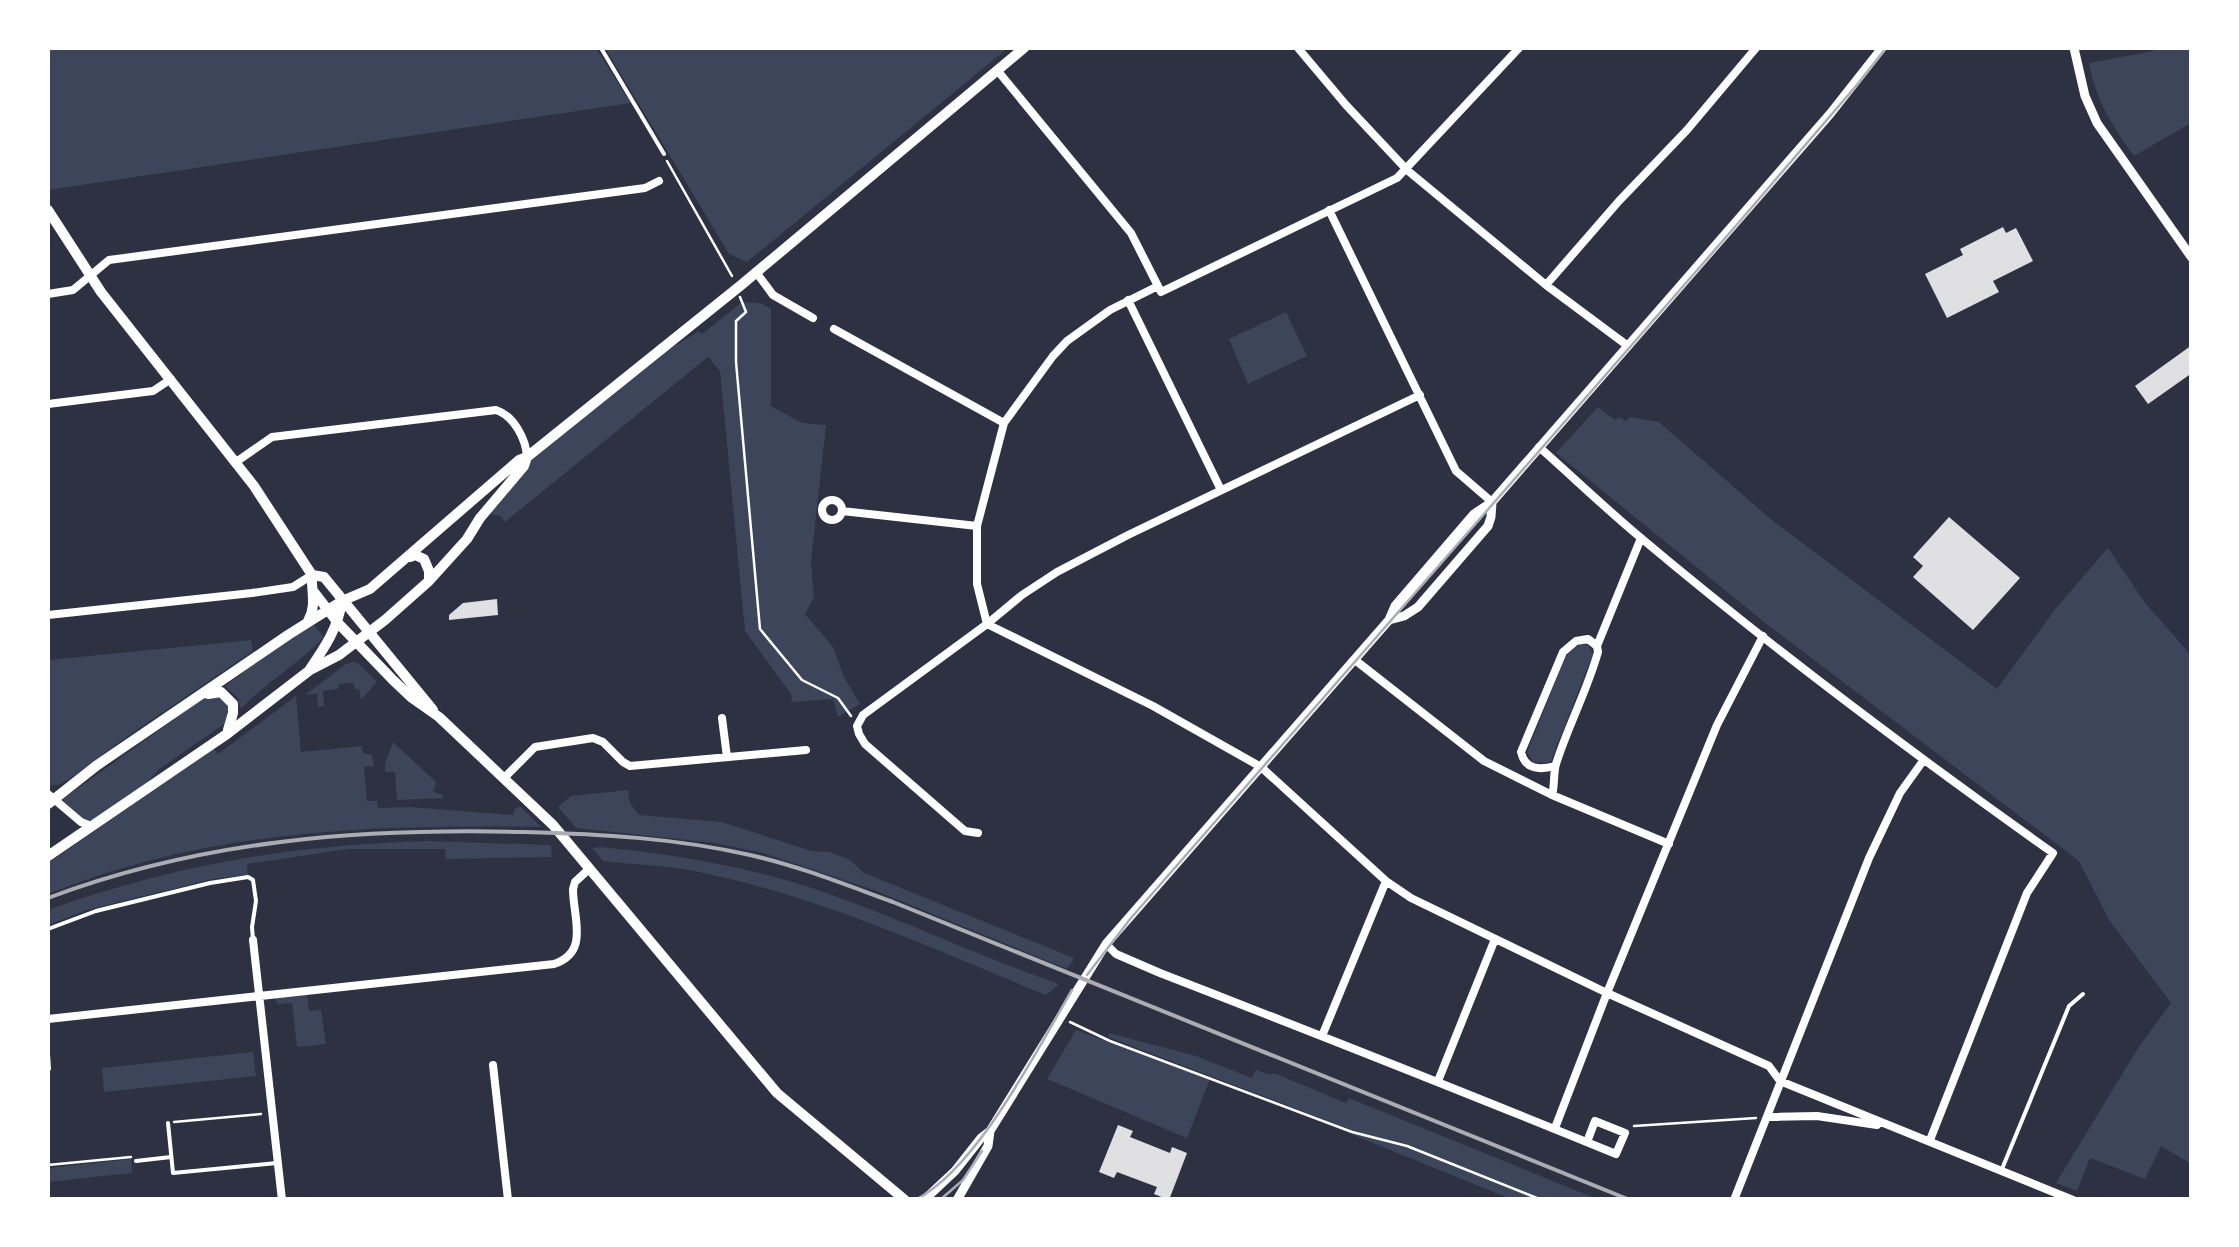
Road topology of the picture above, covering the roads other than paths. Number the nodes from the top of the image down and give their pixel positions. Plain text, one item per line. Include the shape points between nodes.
1 (601, 48) edge
2 (1024, 48) edge
3 (1298, 48) edge
4 (1519, 48) edge
5 (1756, 48) edge
6 (1882, 48) edge
7 (2074, 48) edge
8 (997, 70) junction
9 (664, 154) road end
10 (1407, 170) junction
11 (658, 182) dead end
12 (48, 210) edge
13 (1328, 210) junction
14 (2192, 258) edge
15 (756, 272) junction
16 (90, 276) junction
17 (1546, 284) junction
18 (1159, 289) junction
19 (48, 294) edge
20 (1128, 300) junction
21 (813, 318) dead end
22 (834, 329) dead end
23 (1628, 346) junction
24 (170, 379) junction
25 (1420, 395) junction
26 (48, 404) edge
27 (1004, 423) junction
28 (1539, 447) junction
29 (528, 457) junction
30 (236, 462) junction
31 (1221, 490) junction
32 (1492, 502) junction
33 (842, 512) dead end
34 (977, 526) junction
35 (1640, 538) junction
36 (408, 557) junction
37 (312, 576) junction
38 (429, 581) junction
39 (370, 589) junction
40 (314, 592) junction
41 (342, 601) junction
42 (328, 610) junction
43 (48, 614) edge
44 (357, 619) junction
45 (1389, 620) junction
46 (306, 623) junction
47 (338, 623) junction
48 (988, 624) junction
49 (369, 633) junction
50 (1763, 636) junction
51 (356, 642) junction
52 (1597, 646) junction
53 (1355, 660) junction
54 (310, 670) junction
55 (198, 698) junction
56 (439, 718) junction
57 (722, 718) dead end
58 (226, 734) junction
59 (806, 750) dead end
60 (1521, 752) junction
61 (727, 756) junction
62 (1922, 760) junction
63 (1556, 766) junction
64 (1260, 768) junction
65 (1510, 774) junction
66 (504, 778) junction
67 (1552, 795) junction
68 (50, 799) edge
69 (91, 826) junction
70 (978, 833) dead end
71 (1669, 844) junction
72 (48, 856) edge
73 (589, 869) junction
74 (1386, 880) junction
75 (48, 928) edge
76 (1494, 939) junction
77 (253, 940) joint
78 (1106, 944) junction
79 (1607, 994) junction
80 (2084, 994) dead end
81 (259, 995) junction
82 (48, 1019) edge
83 (1322, 1036) junction
84 (48, 1054) edge
85 (493, 1065) dead end
86 (49, 1069) edge
87 (1438, 1081) junction
88 (1780, 1081) junction
89 (1767, 1117) junction
90 (168, 1123) road end
91 (1889, 1126) junction
92 (1555, 1128) junction
93 (990, 1132) junction
94 (1930, 1140) junction
95 (1586, 1142) junction
96 (171, 1158) junction
97 (136, 1161) road end
98 (278, 1163) junction
99 (2002, 1170) junction
100 (2068, 1198) edge
101 (282, 1200) edge
102 (508, 1200) edge
103 (905, 1200) edge
104 (924, 1200) edge
105 (958, 1200) edge
106 (1734, 1200) edge

1 - 9 lane
2 - 8 main road
3 - 10 street
4 - 10 street
5 - 17 street
6 - 23 street
7 - 14 street via 2097,123
8 - 15 main road
8 - 18 street via 1131,232
10 - 13 street
10 - 17 street
11 - 16 street via 108,260
12 - 16 main road
13 - 18 street
13 - 25 street
15 - 21 street via 773,295
15 - 29 main road
16 - 19 street via 72,290
16 - 24 main road
17 - 23 street
18 - 20 street
20 - 27 street via 1052,356
20 - 31 street
22 - 27 street
23 - 28 street
24 - 26 street via 153,391
24 - 30 main road
25 - 31 street
25 - 32 street via 1456,471
27 - 34 street
28 - 32 street
28 - 35 street
29 - 30 street via 523,438 496,410 272,437
29 - 36 main road
29 - 38 main road
30 - 37 main road
31 - 48 street via 1057,572
32 - 45 street via 1474,514
32 - 45 street via 1488,526 1442,580 1414,610
33 - 34 street
34 - 48 street via 977,586
35 - 50 street
35 - 52 street
36 - 38 main road via 424,559
36 - 39 main road
37 - 40 main road
37 - 41 main road via 324,577
37 - 43 street via 293,587 252,593
38 - 49 main road
39 - 41 main road
39 - 44 main road
40 - 42 main road
40 - 46 main road
41 - 42 main road
41 - 44 main road
41 - 47 main road
42 - 46 main road
42 - 47 main road
44 - 49 main road
44 - 51 main road
45 - 53 street
46 - 55 main road
47 - 51 main road
47 - 54 main road
48 - 64 street
48 - 70 street via 857,726 865,744 965,831
49 - 51 main road
49 - 56 main road
50 - 62 street
50 - 71 street via 1717,725
51 - 54 main road
51 - 56 main road
52 - 60 street via 1582,639 1566,646
52 - 63 street
53 - 64 street
53 - 65 street via 1468,750
54 - 58 main road
55 - 58 main road via 216,692 231,700
55 - 68 main road
56 - 66 main road
57 - 61 street
58 - 69 main road
59 - 61 street
60 - 63 street via 1532,768
60 - 65 street
61 - 66 street via 630,766 593,738 531,749
62 - 88 street via 1886,819
62 - 94 street via 2052,853 2028,894
63 - 67 street
64 - 74 street
64 - 78 street
65 - 67 street
66 - 73 main road
67 - 71 street
68 - 69 street
69 - 72 main road
71 - 79 street
73 - 81 street via 574,885 576,946 554,964
73 - 103 main road via 776,1093
74 - 76 street
74 - 83 street
75 - 77 lane via 248,877 256,901
76 - 79 street
76 - 87 street
77 - 81 street
78 - 83 street via 1160,973
78 - 93 street
79 - 88 street via 1768,1066
79 - 92 street
80 - 99 lane via 2069,1006
81 - 82 street
81 - 98 street
83 - 87 street
84 - 86 lane
85 - 102 street
87 - 92 street
88 - 89 street
88 - 91 street
89 - 91 street
89 - 106 street
90 - 96 lane
91 - 94 street
92 - 95 street
93 - 104 street
93 - 105 street
94 - 99 street
95 - 95 street via 1595,1121 1625,1132 1616,1154
96 - 97 lane
96 - 98 lane via 173,1173
98 - 101 street
99 - 100 street

